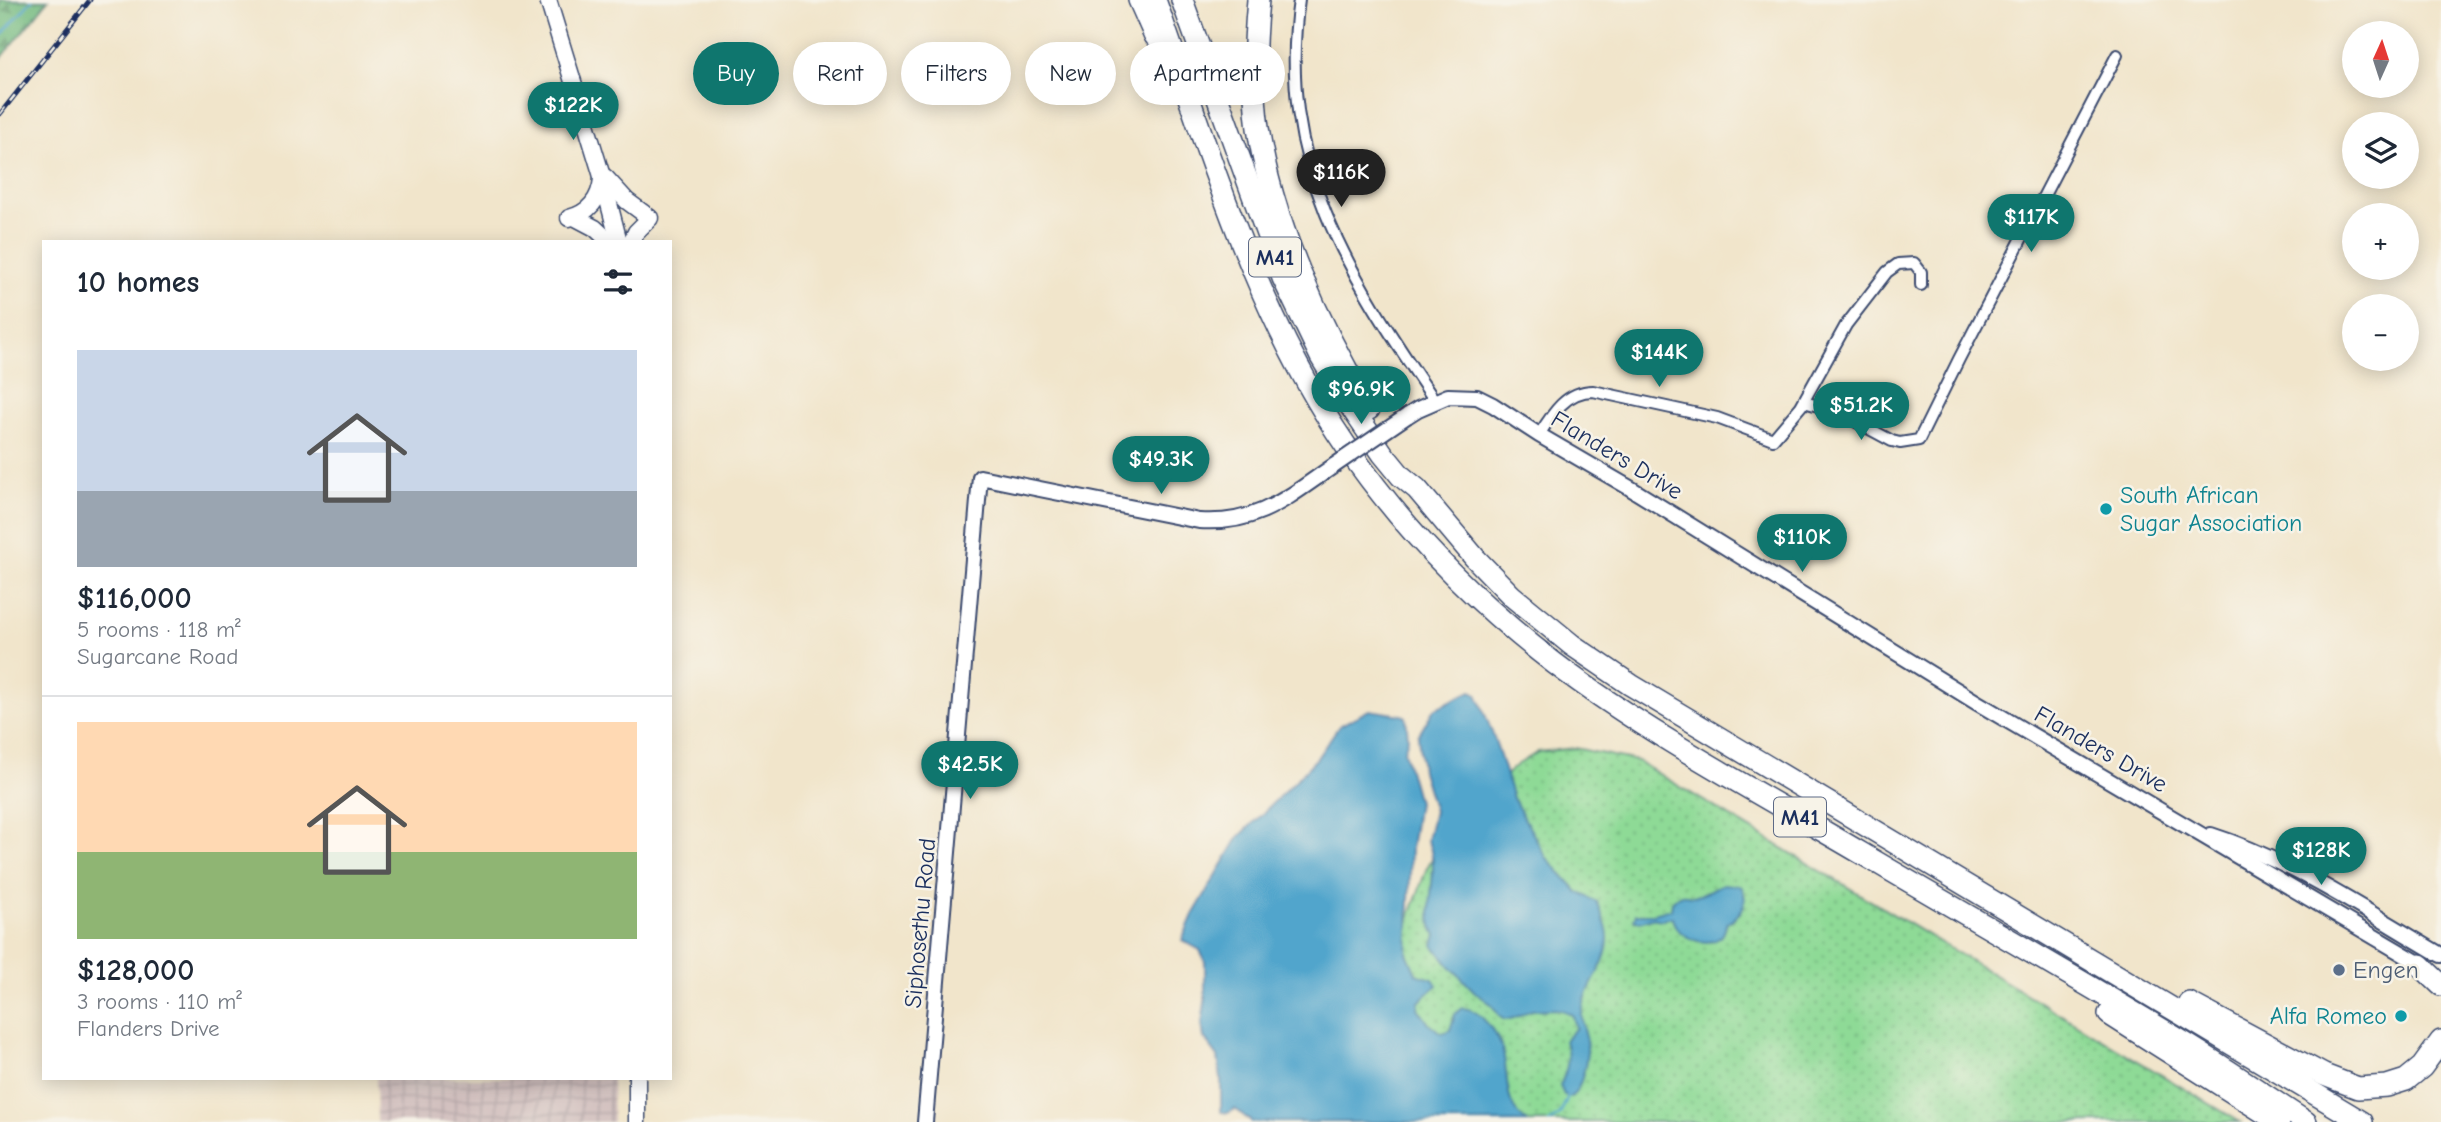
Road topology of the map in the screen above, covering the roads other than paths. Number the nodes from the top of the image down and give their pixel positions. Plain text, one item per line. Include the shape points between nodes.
1 (548, 0) edge
2 (1139, 0) edge
3 (1155, 0) edge
4 (1182, 0) edge
5 (1258, 0) edge
6 (1299, 0) edge
7 (2117, 55) dead end
8 (1210, 156) junction
9 (601, 173) junction
10 (608, 240) edge
11 (618, 240) edge
12 (632, 240) edge
13 (1921, 285) dead end
14 (1435, 401) junction
15 (1804, 401) junction
16 (1539, 435) junction
17 (980, 477) joint
18 (1417, 489) junction
19 (2193, 830) junction
20 (1916, 885) junction
21 (1985, 896) junction
22 (2441, 955) edge
23 (2420, 965) junction
24 (2441, 975) edge
25 (2441, 985) edge
26 (2441, 1041) edge
27 (636, 1080) edge
28 (637, 1122) edge
29 (925, 1122) edge
30 (2279, 1122) edge
31 (2306, 1122) edge
32 (2362, 1122) edge

1 - 9 main road
2 - 8 highway
3 - 8 highway, M41
4 - 18 highway, M41 via 1283,278 1347,401 1383,454
5 - 18 highway via 1254,47 1258,126 1278,207 1311,299
6 - 14 street via 1295,52 1298,121 1318,198 1377,314
7 - 15 street via 1919,440 1892,441 1836,411
8 - 20 highway, M41 via 1283,336 1329,420 1375,485 1459,581 1546,656 1598,693
9 - 10 main road via 596,200 573,218
9 - 11 main road
9 - 12 main road via 650,218
13 - 15 street via 1921,272 1914,263 1898,264 1887,272 1846,325
14 - 16 street, Flanders Drive via 1477,397
14 - 17 street, Flanders Drive, bridge via 1274,507 1219,523
15 - 16 street via 1773,439 1717,418 1582,391 1552,414
16 - 19 street, Flanders Drive
17 - 29 street, Siphosethu Road
18 - 21 highway, M41 via 1512,596 1572,645 1631,685
19 - 22 street, Flanders Drive via 2234,843 2309,878
19 - 23 street, Flanders Drive
20 - 30 highway
20 - 31 highway, M41 via 2180,1040
21 - 26 highway via 2324,1075 2358,1088 2406,1080 2423,1067
21 - 32 highway, M41
23 - 24 street, Flanders Drive
23 - 25 highway
27 - 28 main road

